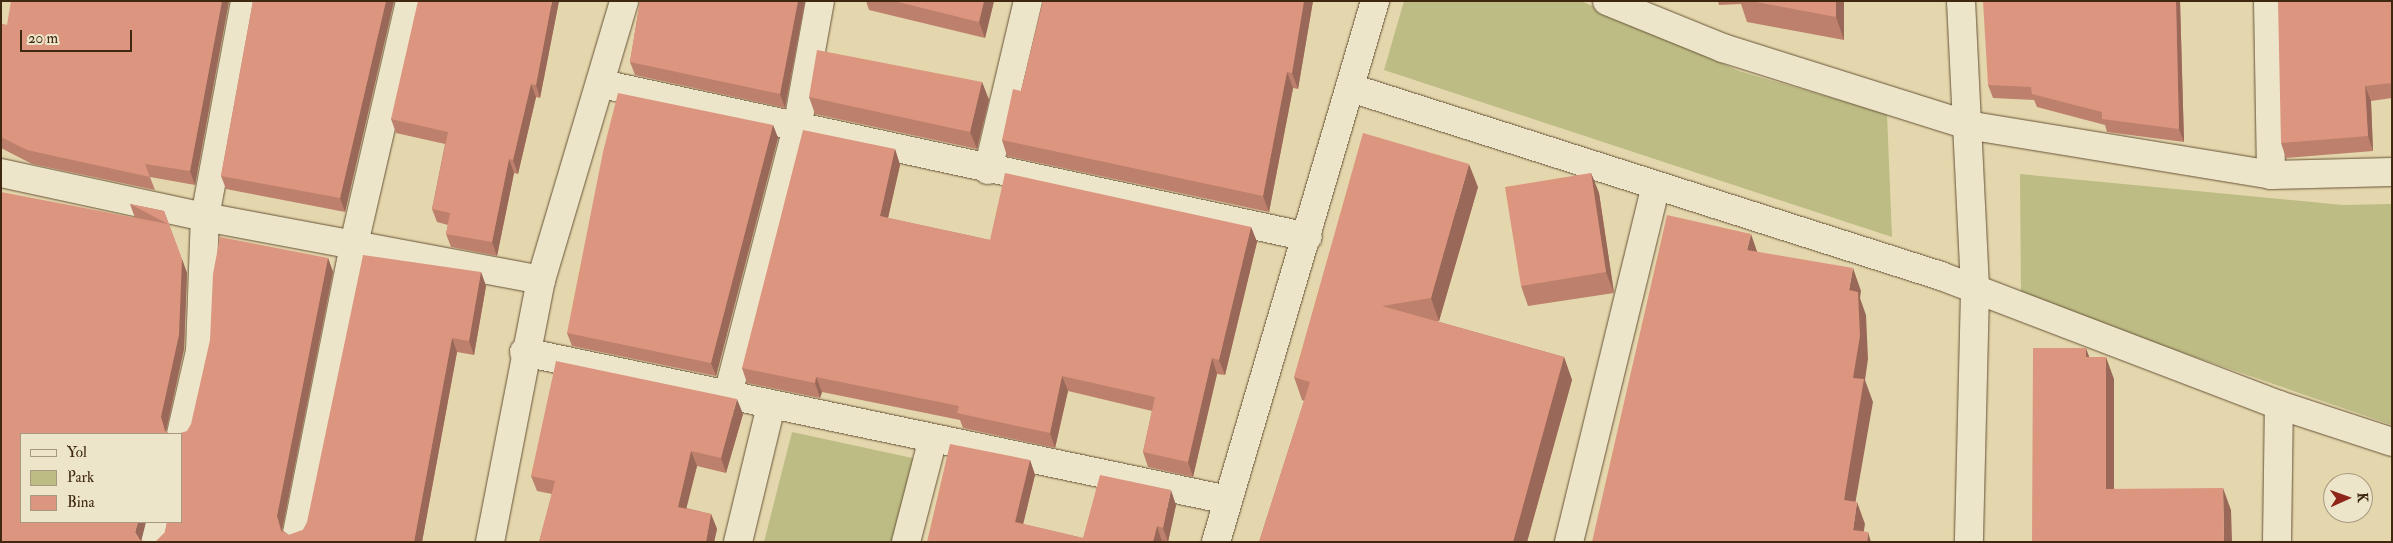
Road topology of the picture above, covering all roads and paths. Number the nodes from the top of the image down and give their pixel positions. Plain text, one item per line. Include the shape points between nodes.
1 (245, 1) edge
2 (410, 1) edge
3 (624, 1) edge
4 (820, 1) edge
5 (1028, 1) edge
6 (1375, 1) edge
7 (1607, 1) edge
8 (1961, 1) edge
9 (2268, 1) edge
10 (602, 84) junction
11 (1351, 88) junction
12 (798, 122) junction
13 (1967, 125) junction
14 (988, 170) junction
15 (2392, 172) edge
16 (1, 173) edge
17 (2271, 175) junction
18 (1656, 185) junction
19 (205, 217) junction
20 (1308, 237) junction
21 (354, 244) junction
22 (541, 280) junction
23 (1974, 292) junction
24 (524, 352) junction
25 (726, 398) junction
26 (2279, 405) junction
27 (771, 406) junction
28 (181, 433) edge
29 (934, 438) junction
30 (2392, 442) edge
31 (1228, 500) junction
32 (160, 523) edge
33 (297, 533) edge
34 (155, 542) edge
35 (490, 542) edge
36 (738, 542) edge
37 (906, 542) edge
38 (1216, 542) edge
39 (1569, 542) edge
40 (1969, 542) edge
41 (2277, 542) edge

1 - 19 street
2 - 21 street
3 - 10 street
4 - 12 street
5 - 14 street
6 - 11 street
7 - 13 street via 1723,48
8 - 13 street
9 - 17 street
10 - 12 street
10 - 22 street
11 - 18 street
11 - 20 street
12 - 14 street
12 - 25 street
13 - 17 street
13 - 23 street
14 - 20 street
15 - 17 street
16 - 19 street
18 - 23 street via 1941,276
18 - 39 street
19 - 21 street
19 - 28 street via 200,351
20 - 31 street
21 - 22 street
21 - 33 street
22 - 24 street
23 - 26 street
23 - 40 street
24 - 25 street
24 - 35 street
25 - 27 street
26 - 30 street
26 - 41 street
27 - 29 street
27 - 36 street
29 - 31 street
29 - 37 street
31 - 38 street
32 - 34 street

